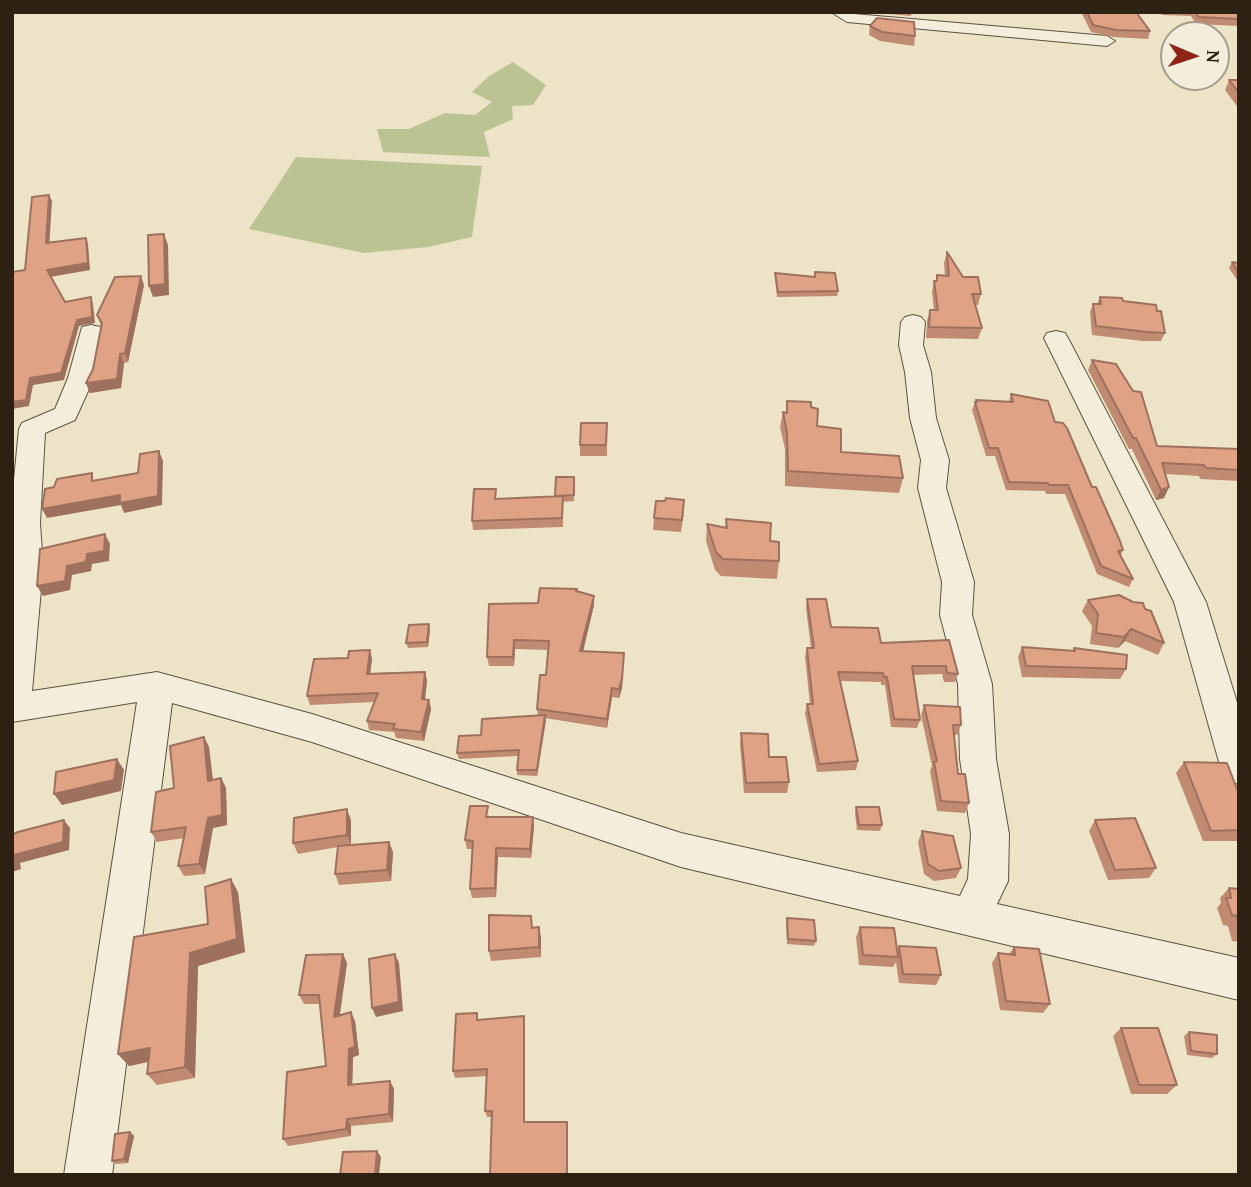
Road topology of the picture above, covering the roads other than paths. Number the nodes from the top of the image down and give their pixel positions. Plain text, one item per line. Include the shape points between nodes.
1 (839, 12) edge
2 (1107, 40) dead end
3 (913, 322) dead end
4 (91, 331) dead end
5 (1056, 338) dead end
6 (157, 685) junction
7 (13, 708) edge
8 (1239, 769) edge
9 (970, 917) junction
10 (1239, 979) edge
11 (88, 1175) edge

1 - 2 street via 847,17
3 - 9 street via 911,345 935,460 932,488 958,582 956,615 975,684 978,760 990,834 988,881
4 - 7 street via 81,378 66,414 32,429 25,523 28,567
5 - 8 street via 1191,602
6 - 7 street
6 - 9 street via 312,728 681,849
6 - 11 street
9 - 10 street

